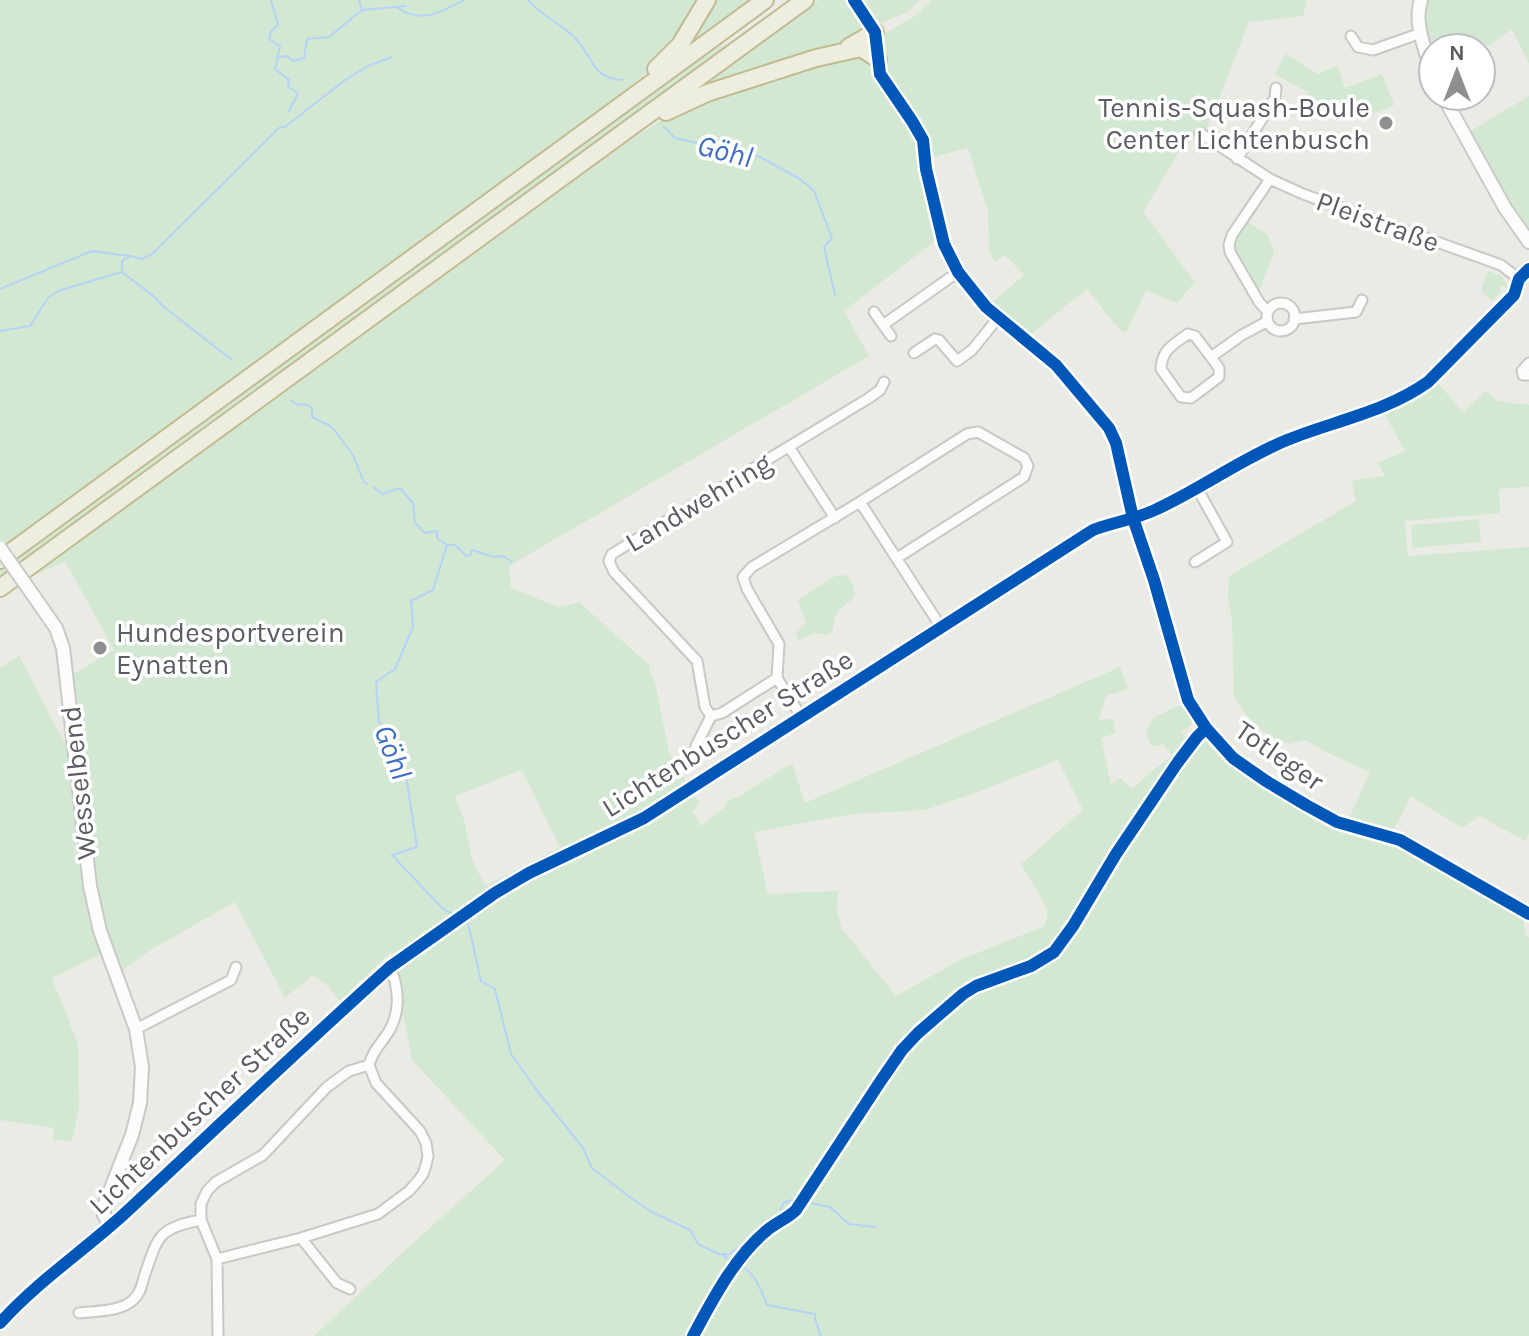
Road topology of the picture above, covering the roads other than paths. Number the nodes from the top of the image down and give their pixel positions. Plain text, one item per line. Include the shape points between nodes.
1 (707, 0) edge
2 (765, 0) edge
3 (805, 0) edge
4 (1421, 0) edge
5 (856, 2) edge
6 (875, 32) junction
7 (1421, 32) edge
8 (1417, 34) edge
9 (1351, 36) dead end
10 (837, 52) junction
11 (878, 59) junction
12 (1276, 88) dead end
13 (636, 94) junction
14 (1452, 112) edge
15 (628, 129) junction
16 (1200, 133) dead end
17 (1237, 159) junction
18 (1270, 179) junction
19 (1529, 242) edge
20 (1529, 269) edge
21 (958, 272) junction
22 (1519, 279) junction
23 (1362, 300) dead end
24 (874, 312) dead end
25 (1268, 317) junction
26 (998, 318) junction
27 (1294, 319) junction
28 (883, 325) junction
29 (891, 336) dead end
30 (914, 353) dead end
31 (1211, 357) junction
32 (1529, 363) edge
33 (1529, 375) edge
34 (884, 382) dead end
35 (789, 447) junction
36 (1197, 488) junction
37 (860, 502) junction
38 (835, 518) junction
39 (1133, 518) junction
40 (0, 548) edge
41 (897, 558) junction
42 (0, 560) edge
43 (1195, 562) dead end
44 (0, 588) edge
45 (941, 627) junction
46 (777, 678) junction
47 (711, 716) junction
48 (801, 716) junction
49 (696, 746) dead end
50 (1529, 914) edge
51 (236, 967) dead end
52 (390, 967) junction
53 (136, 1029) junction
54 (369, 1065) junction
55 (201, 1220) junction
56 (110, 1226) junction
57 (301, 1238) junction
58 (217, 1259) junction
59 (350, 1289) dead end
60 (79, 1313) dead end
61 (0, 1323) edge
62 (218, 1336) edge

1 - 13 highway via 680,45
2 - 13 highway
3 - 15 highway
4 - 7 street
5 - 6 street
6 - 10 highway
6 - 11 street, Totleger
8 - 9 street via 1373,50 1358,47
10 - 11 highway via 861,48
10 - 15 highway via 707,93
11 - 21 street, Totleger via 882,78 923,140 944,244
12 - 17 street
13 - 42 highway
14 - 19 street
15 - 44 highway
16 - 17 street, Pleistraße
17 - 18 street, Pleistraße
18 - 22 street, Pleistraße via 1501,265
18 - 25 street via 1229,245
20 - 22 street, Lichtenbuscher Straße
21 - 26 street, Totleger
21 - 28 street
22 - 36 street, Lichtenbuscher Straße via 1514,295 1413,393 1283,442
23 - 27 street via 1356,312
24 - 28 street
25 - 27 street via 1273,328 1282,330
25 - 27 street via 1273,305 1282,303 1293,310
25 - 31 street
26 - 30 street via 957,361 935,339
26 - 39 street, Totleger via 1056,365 1109,428
28 - 29 street
31 - 31 street via 1188,334 1166,350 1161,369 1181,397 1191,398 1219,377
32 - 33 street via 1522,371
34 - 35 street, Landwehring via 869,398
35 - 38 street, Landwehring
35 - 47 street, Landwehring via 617,549 609,561 697,661
36 - 39 street, Lichtenbuscher Straße
36 - 43 street via 1227,542
37 - 38 street
37 - 41 street
37 - 41 street via 973,432 1024,458 1024,477
38 - 46 street via 743,577 779,644
39 - 45 street, Lichtenbuscher Straße via 1093,530
39 - 50 street, Totleger via 1188,700 1233,758 1337,822 1400,840
40 - 53 street, Wesselbend, bridge via 56,628 63,648 90,886 100,931
41 - 45 street
45 - 48 street, Lichtenbuscher Straße
46 - 47 street
46 - 48 street
47 - 49 street
48 - 52 street, Lichtenbuscher Straße via 644,818 495,893
51 - 53 street via 231,980
52 - 54 street via 398,997 396,1018
52 - 56 street, Lichtenbuscher Straße
53 - 56 street, Wesselbend via 140,1103 104,1206
54 - 55 street via 327,1087 263,1155 216,1182 201,1204
54 - 57 street via 376,1083 426,1143 423,1174 378,1214
55 - 58 street
55 - 60 street via 167,1229 133,1301 120,1308
56 - 61 street, Lichtenbuscher Straße
57 - 58 street
57 - 59 street via 337,1283
58 - 62 street

